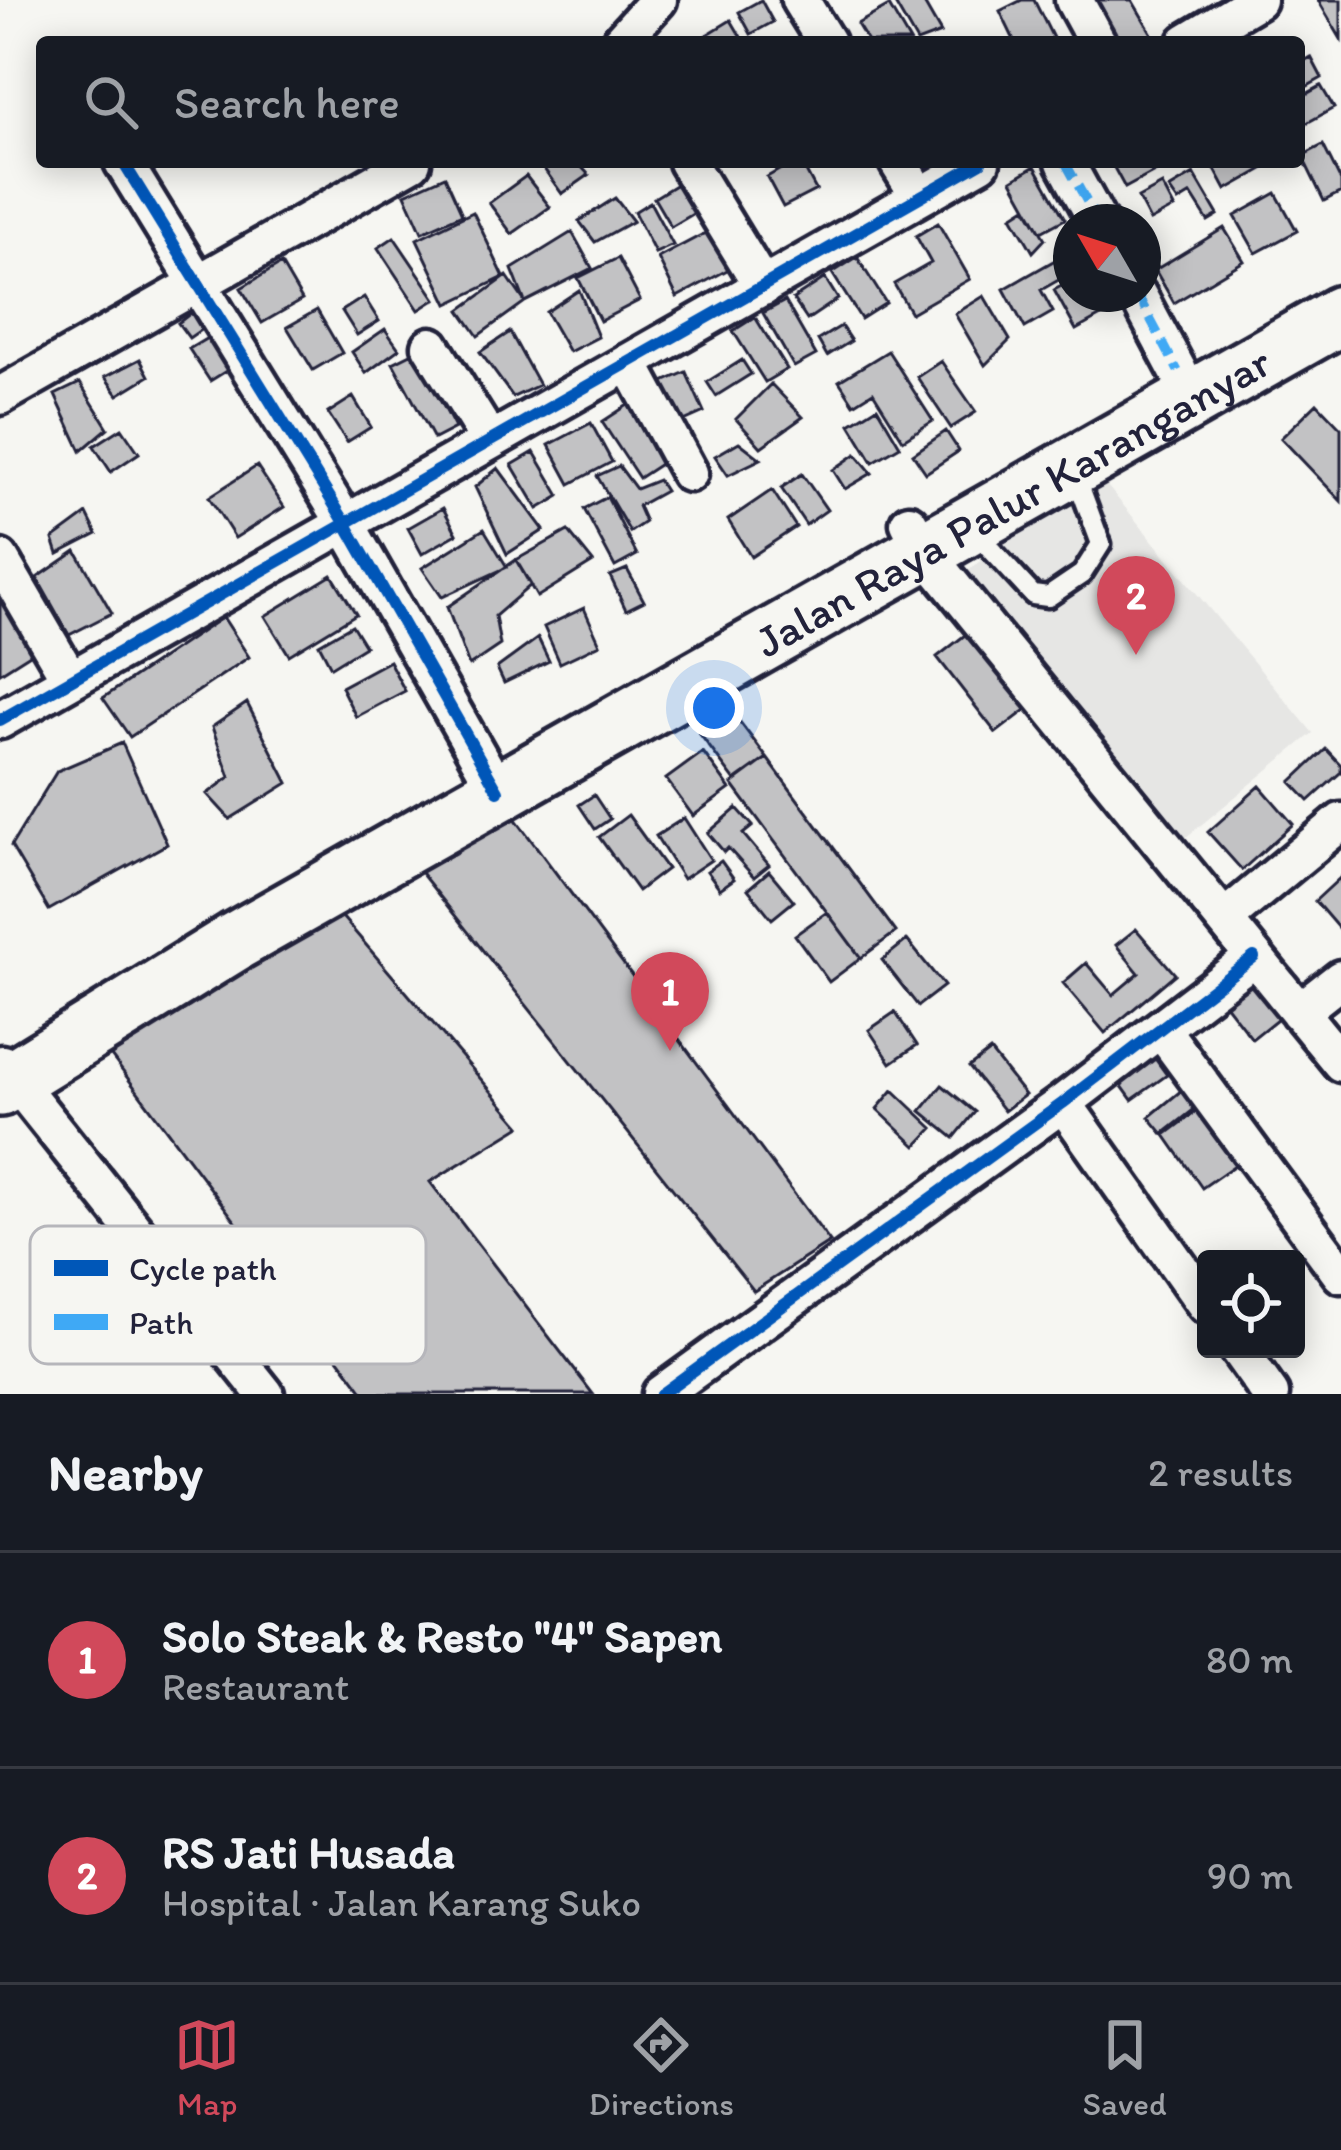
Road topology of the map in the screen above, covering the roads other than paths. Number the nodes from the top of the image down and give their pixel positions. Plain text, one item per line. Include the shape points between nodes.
1 (658, 0) edge
2 (800, 0) edge
3 (1074, 0) edge
4 (1247, 2) edge
5 (625, 36) edge
6 (822, 36) edge
7 (1094, 36) edge
8 (1196, 36) edge
9 (127, 168) edge
10 (401, 168) edge
11 (691, 168) edge
12 (902, 168) edge
13 (970, 168) edge
14 (1068, 168) edge
15 (919, 196) junction
16 (1088, 204) edge
17 (1341, 278) edge
18 (198, 284) junction
19 (763, 287) junction
20 (1147, 312) edge
21 (1341, 315) edge
22 (431, 346) dead end
23 (629, 362) junction
24 (1178, 371) junction
25 (0, 396) edge
26 (490, 441) junction
27 (1072, 466) junction
28 (688, 472) dead end
29 (346, 524) junction
30 (934, 532) junction
31 (0, 559) edge
32 (70, 679) junction
33 (0, 720) edge
34 (493, 781) junction
35 (1341, 822) edge
36 (1224, 919) junction
37 (1254, 957) junction
38 (1341, 979) edge
39 (1299, 1012) junction
40 (1161, 1029) junction
41 (1341, 1063) edge
42 (3, 1068) edge
43 (1063, 1103) junction
44 (130, 1226) edge
45 (1341, 1274) edge
46 (1197, 1292) edge
47 (1244, 1358) edge
48 (241, 1364) edge
49 (265, 1394) edge
50 (661, 1394) edge
51 (1270, 1394) edge

1 - 5 street
2 - 6 street
3 - 7 street
4 - 8 street
9 - 18 street
10 - 18 street
11 - 19 street
12 - 15 street
13 - 15 street
14 - 16 street
15 - 19 street
17 - 24 main road, Jalan Raya Palur Karanganyar
18 - 25 street
18 - 29 street
19 - 23 street
20 - 24 street
21 - 27 main road, Jalan Raya Palur Karanganyar
22 - 26 street
23 - 26 street
23 - 28 street
24 - 30 main road, Jalan Raya Palur Karanganyar
26 - 29 street
27 - 30 main road, Jalan Raya Palur Karanganyar
27 - 30 lane via 1101,544 1082,574 1048,598
29 - 32 street
29 - 34 street
30 - 34 main road, Jalan Raya Palur Karanganyar
30 - 36 street
31 - 32 street
32 - 33 street
34 - 42 main road, Jalan Raya Palur Karanganyar
35 - 36 street
36 - 37 street
37 - 39 street
37 - 40 street
38 - 39 street
39 - 41 street
40 - 43 street
40 - 45 street
42 - 44 street
43 - 46 street
43 - 50 street
47 - 51 street
48 - 49 street

